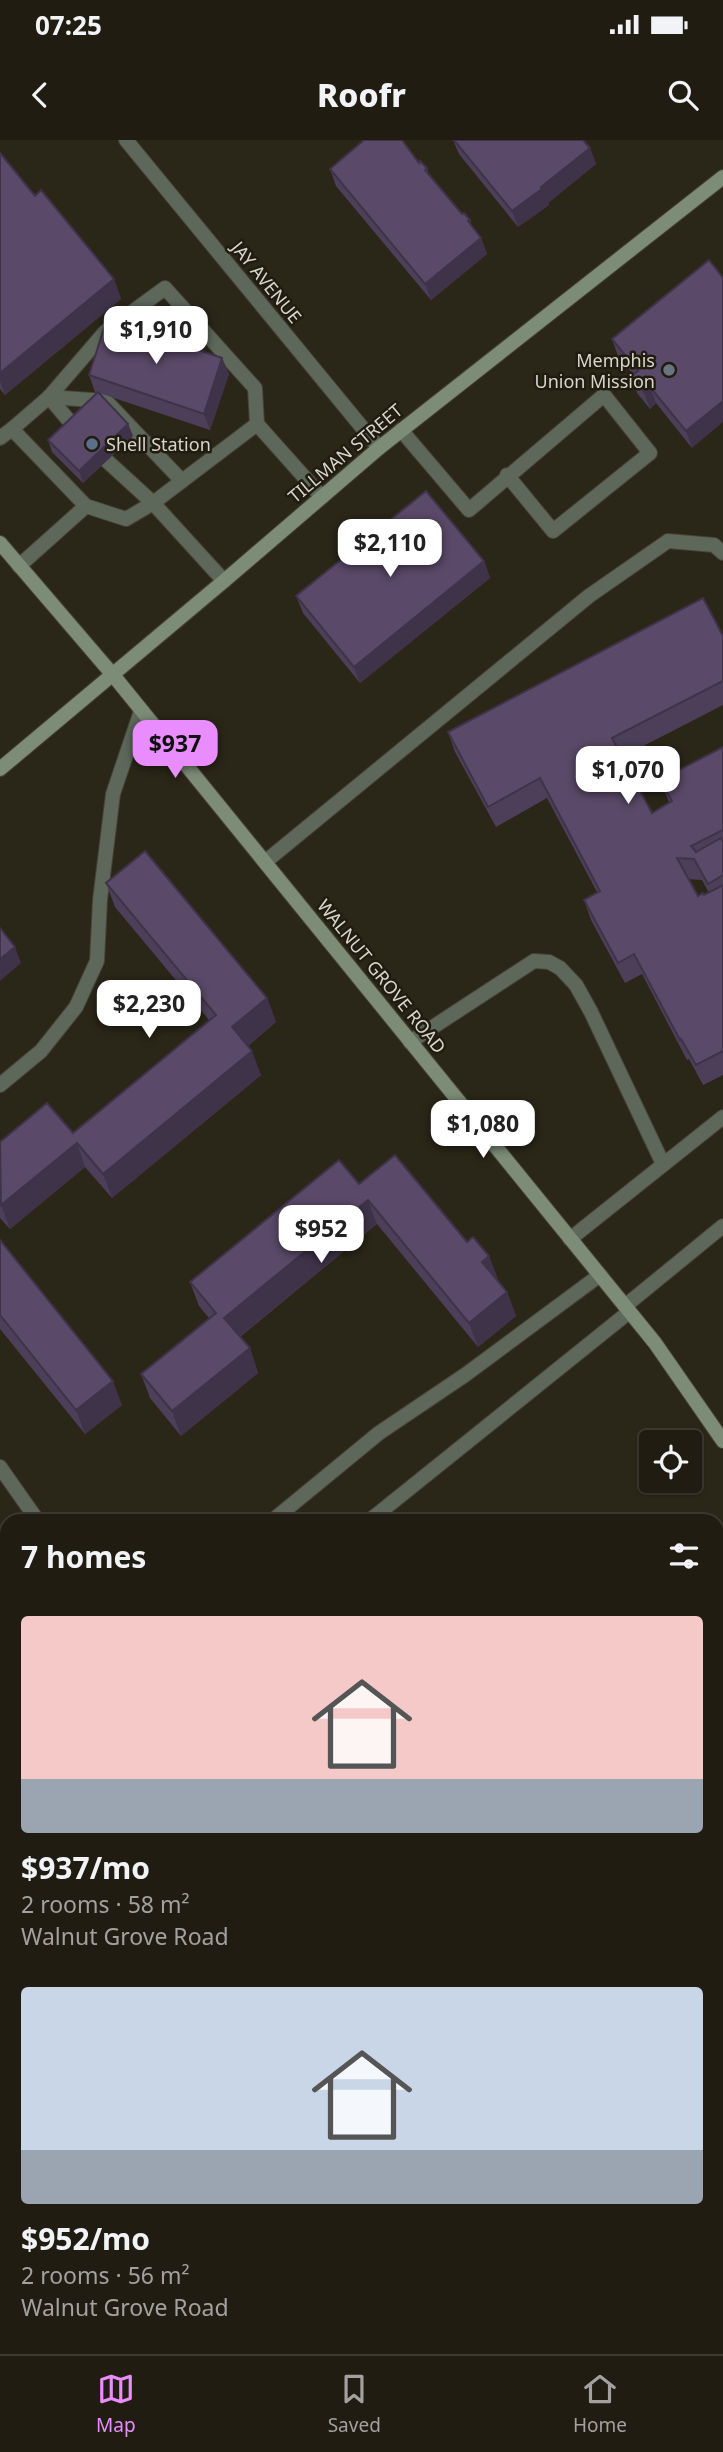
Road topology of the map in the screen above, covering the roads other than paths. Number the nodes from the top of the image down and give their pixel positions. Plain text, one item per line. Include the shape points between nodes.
1 (126, 140) edge
2 (723, 177) edge
3 (49, 397) junction
4 (257, 424) junction
5 (76, 429) edge
6 (401, 430) junction
7 (6, 433) edge
8 (379, 448) junction
9 (106, 460) edge
10 (508, 475) junction
11 (182, 481) junction
12 (322, 497) junction
13 (153, 503) junction
14 (86, 506) junction
15 (0, 543) edge
16 (723, 553) edge
17 (19, 566) junction
18 (224, 582) junction
19 (113, 676) junction
20 (141, 711) junction
21 (0, 769) edge
22 (265, 862) junction
23 (410, 1042) junction
24 (0, 1086) edge
25 (723, 1117) edge
26 (663, 1164) junction
27 (723, 1226) edge
28 (570, 1240) junction
29 (600, 1275) junction
30 (627, 1309) junction
31 (723, 1441) edge
32 (0, 1467) edge
33 (33, 1514) edge
34 (281, 1514) edge
35 (378, 1514) edge

1 - 8 street, JAY AVENUE
2 - 6 main road, TILLMAN STREET
3 - 4 street via 105,332 165,288 255,388
3 - 5 street
3 - 7 street
3 - 11 street via 106,401
4 - 11 street
4 - 12 street
6 - 8 main road, TILLMAN STREET
6 - 10 street via 469,510
7 - 14 street
8 - 12 main road, TILLMAN STREET
9 - 13 street
10 - 10 street via 604,395 650,453 553,531
11 - 13 street
12 - 18 main road, TILLMAN STREET
13 - 14 street via 126,519
13 - 18 street
14 - 17 street
15 - 17 main road, WALNUT GROVE ROAD
16 - 22 street via 714,545 668,541 589,596
17 - 19 main road, WALNUT GROVE ROAD
18 - 19 main road, TILLMAN STREET
19 - 20 main road, WALNUT GROVE ROAD
19 - 21 main road, TILLMAN STREET
20 - 22 main road, WALNUT GROVE ROAD
20 - 24 street via 113,794 97,961 76,1007 41,1051
22 - 23 main road, WALNUT GROVE ROAD
23 - 26 street via 534,961 549,962 576,985
23 - 28 main road, WALNUT GROVE ROAD
25 - 26 street
26 - 28 street
27 - 30 street
28 - 29 main road, WALNUT GROVE ROAD
29 - 30 main road, WALNUT GROVE ROAD
29 - 34 street via 379,1433
30 - 31 main road, WALNUT GROVE ROAD
30 - 35 street
32 - 33 street

